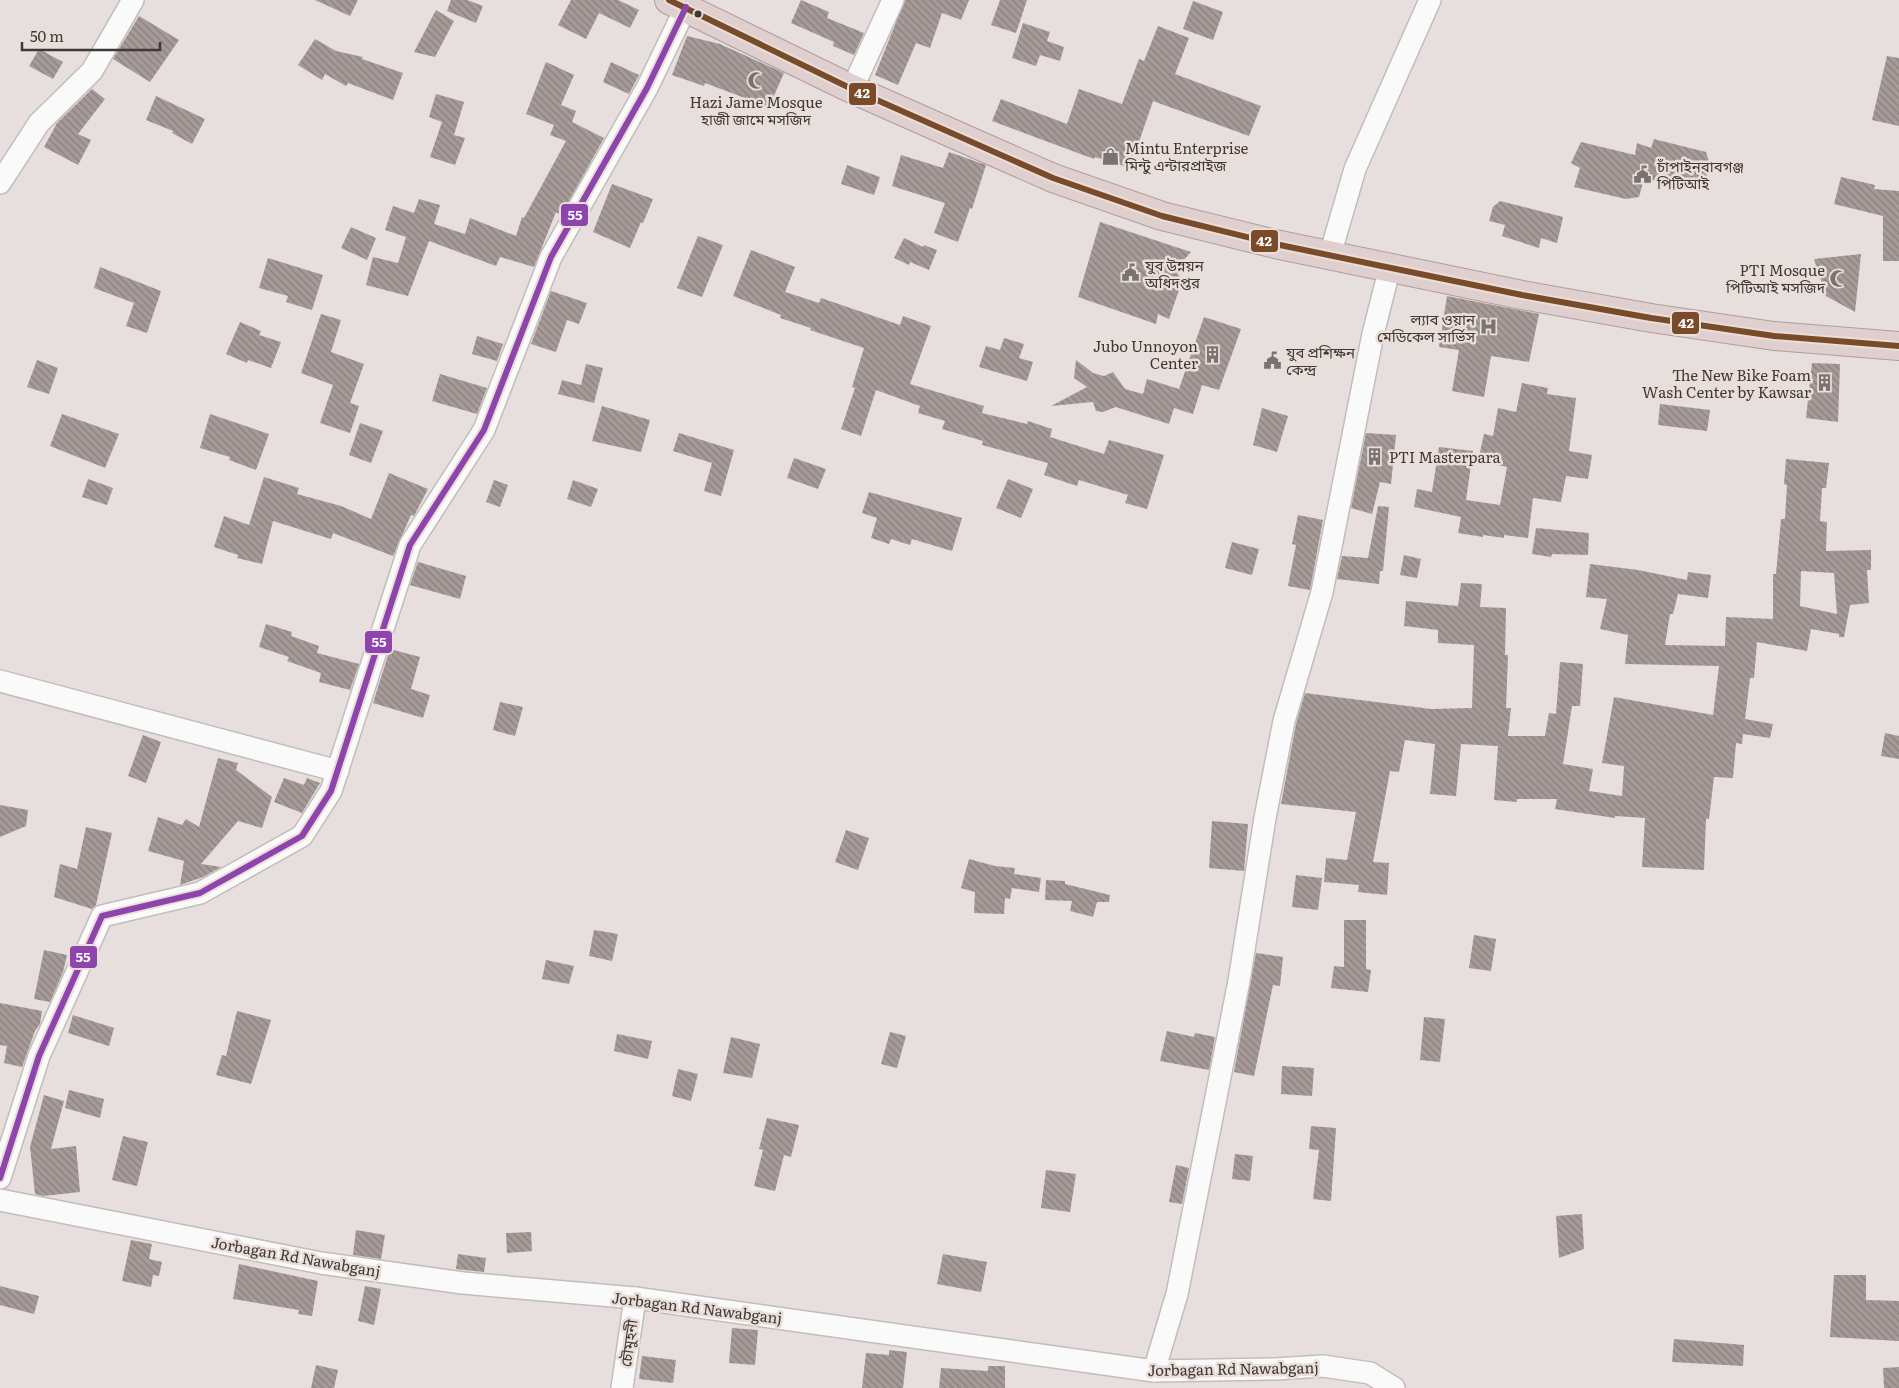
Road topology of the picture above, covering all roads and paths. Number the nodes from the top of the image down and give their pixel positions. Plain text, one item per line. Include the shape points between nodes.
1 (133, 0) edge
2 (893, 0) edge
3 (1430, 0) edge
4 (678, 4) edge
5 (852, 89) junction
6 (0, 183) edge
7 (1330, 255) junction
8 (1390, 267) junction
9 (1899, 346) edge
10 (0, 681) edge
11 (338, 771) junction
12 (0, 1178) edge
13 (0, 1200) edge
14 (635, 1298) junction
15 (1154, 1371) junction
16 (622, 1388) edge
17 (1394, 1388) edge

1 - 6 street via 92,71 39,123
2 - 5 street
3 - 7 street via 1355,169
4 - 5 highway
4 - 11 street via 647,88 551,258 484,430 410,545
5 - 7 highway via 1062,181 1162,216
7 - 8 highway
8 - 9 highway via 1651,318 1774,336
8 - 15 street via 1373,334 1322,592 1284,721 1239,981 1176,1294
10 - 11 street
11 - 12 street via 331,791 302,836 200,893 102,916 39,1056
13 - 14 street, Jorbagan Rd Nawabganj via 321,1263 463,1282
14 - 15 street, Jorbagan Rd Nawabganj
14 - 16 street, চৌমুহনী
15 - 17 street, Jorbagan Rd Nawabganj via 1323,1366 1370,1373

